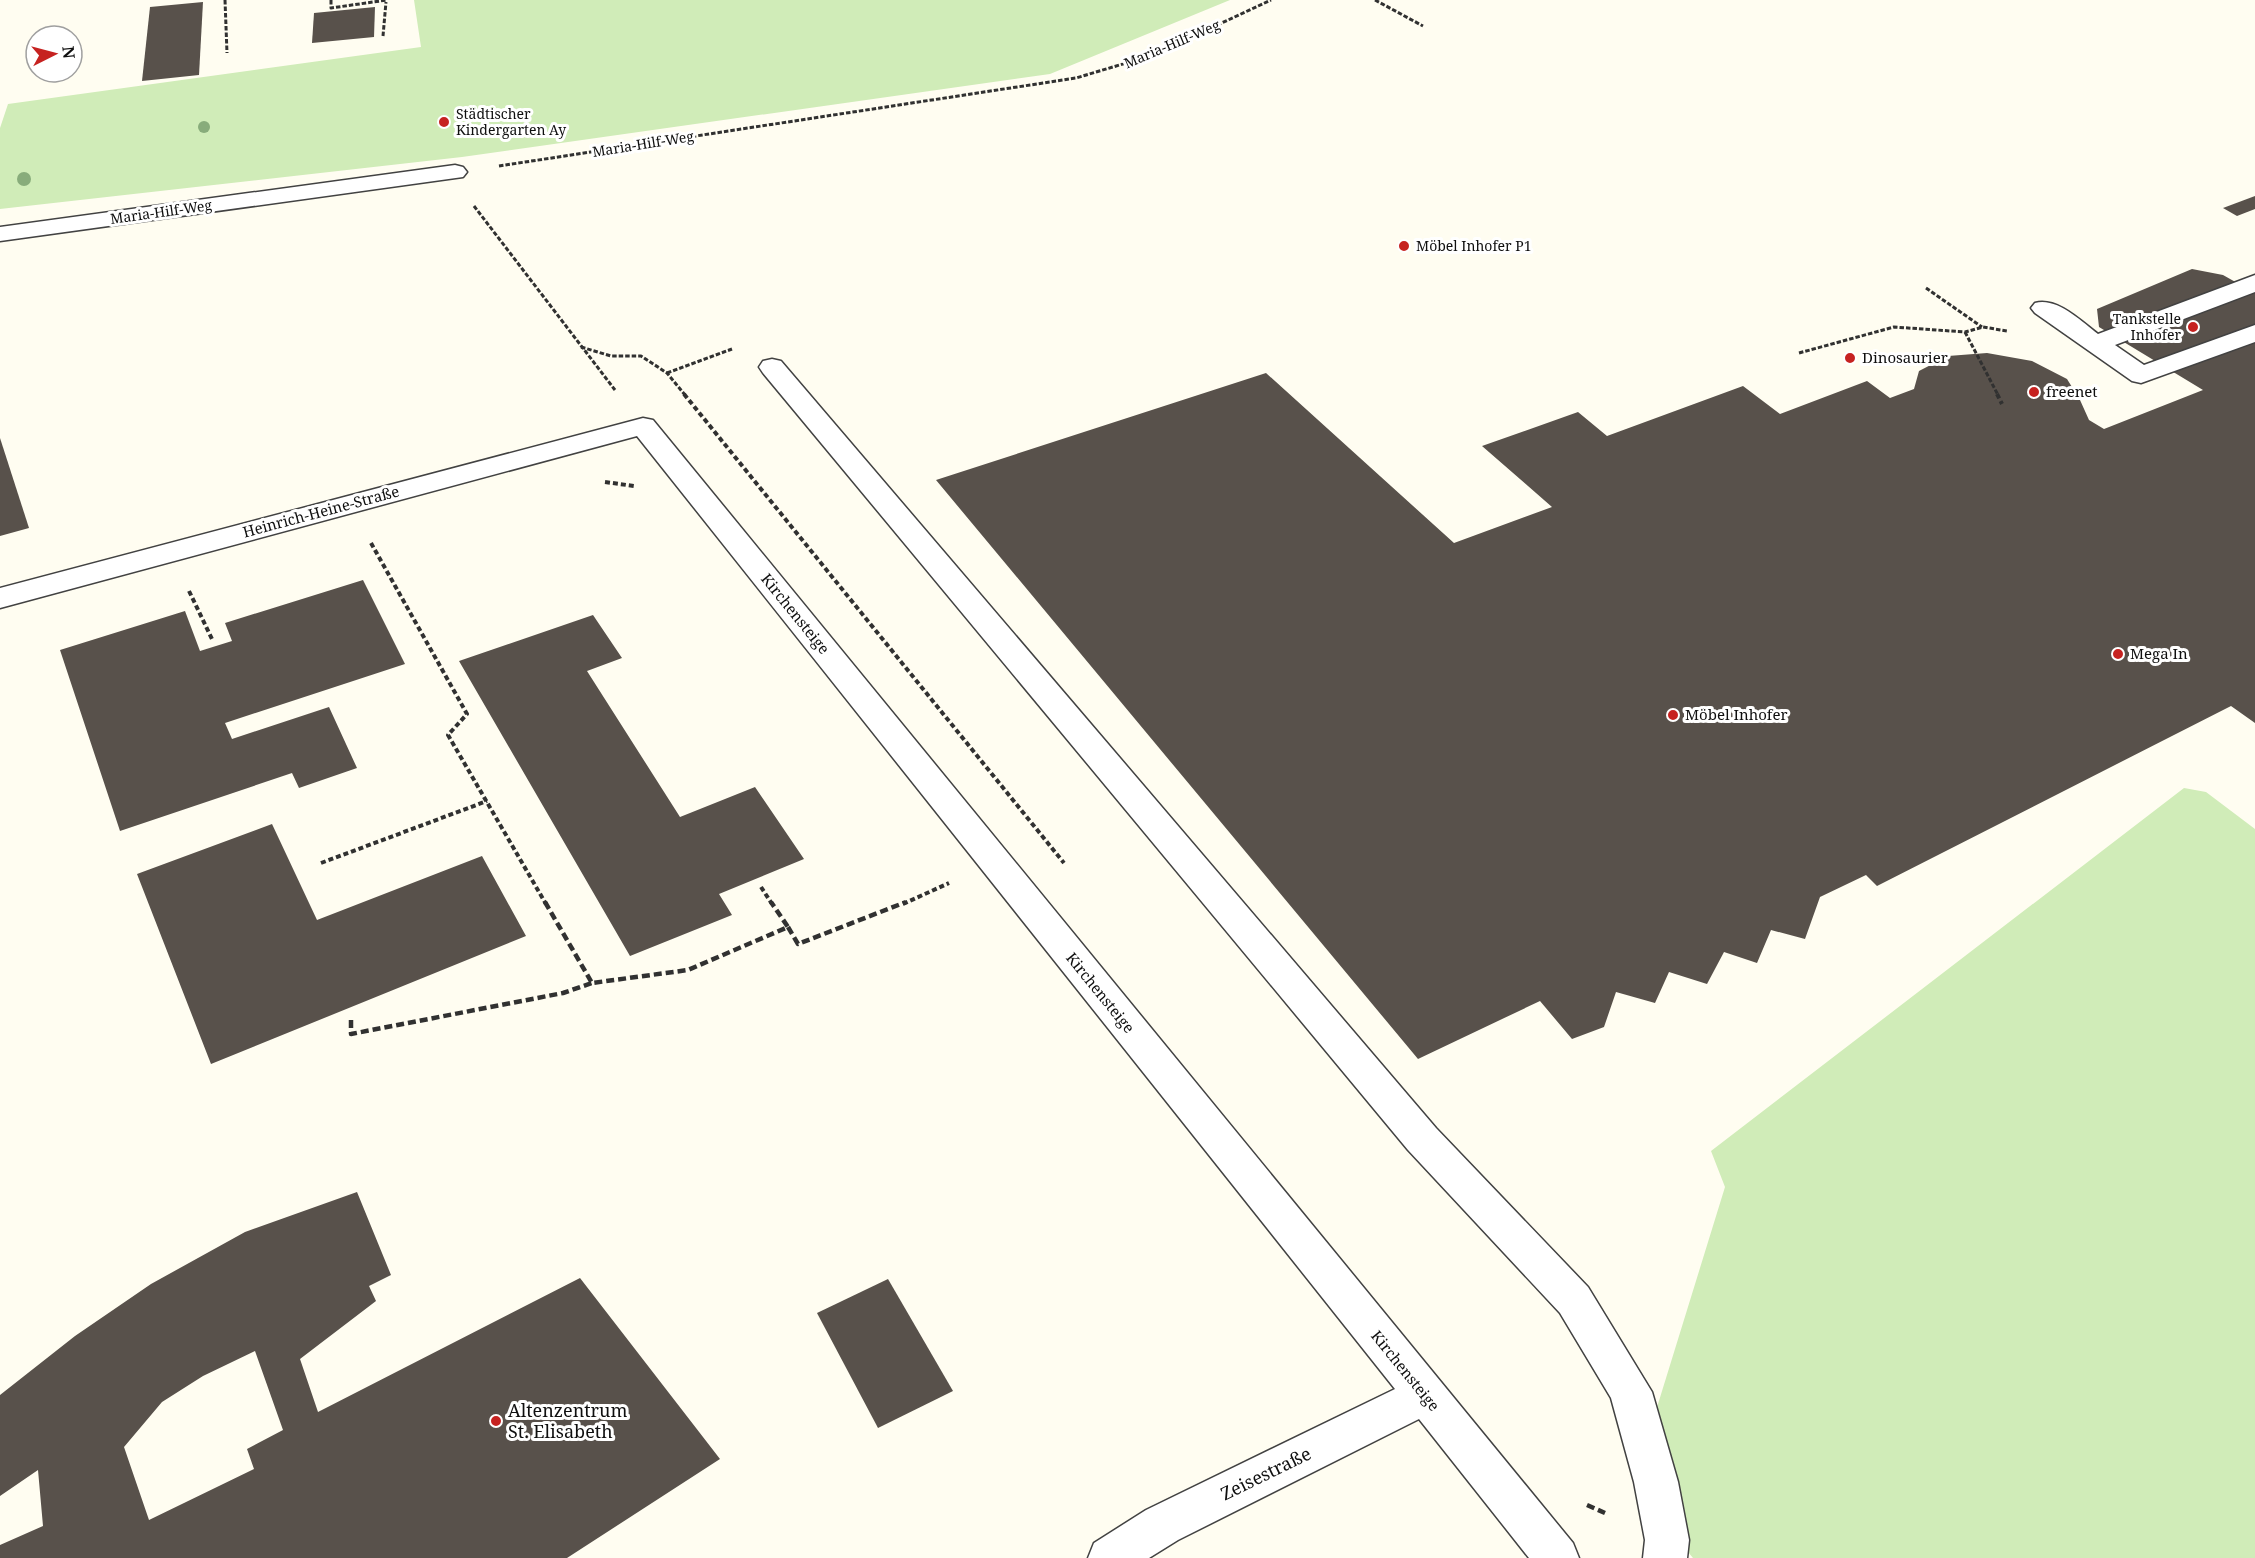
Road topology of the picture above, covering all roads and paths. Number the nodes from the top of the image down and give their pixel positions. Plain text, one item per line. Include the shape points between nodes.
1 (225, 0) edge
2 (331, 0) edge
3 (1271, 0) edge
4 (1375, 0) edge
5 (387, 1) edge
6 (1423, 26) dead end
7 (383, 36) dead end
8 (227, 52) dead end
9 (455, 172) junction
10 (0, 234) edge
11 (2255, 283) edge
12 (1926, 288) dead end
13 (2227, 294) junction
14 (2196, 305) junction
15 (2044, 308) dead end
16 (2162, 318) junction
17 (2255, 326) edge
18 (1983, 327) junction
19 (1965, 332) junction
20 (2255, 333) edge
21 (2230, 343) junction
22 (2095, 344) junction
23 (739, 347) dead end
24 (1799, 353) dead end
25 (2194, 356) junction
26 (772, 367) dead end
27 (667, 373) dead end
28 (2002, 404) dead end
29 (643, 426) junction
30 (349, 505) junction
31 (188, 588) dead end
32 (0, 598) edge
33 (212, 639) dead end
34 (487, 801) junction
35 (994, 862) junction
36 (321, 863) dead end
37 (761, 887) dead end
38 (788, 927) junction
39 (592, 983) junction
40 (351, 1020) dead end
41 (1425, 1395) junction
42 (1110, 1558) edge
43 (1557, 1558) edge
44 (1665, 1558) edge

1 - 8 path
2 - 5 path via 331,8
3 - 9 path, Maria-Hilf-Weg via 1153,55 1076,78
4 - 6 path
5 - 7 path
9 - 10 street, Maria-Hilf-Weg
9 - 29 path via 466,196
11 - 13 street
12 - 18 path
13 - 14 street
13 - 17 street
14 - 16 street
14 - 21 street
15 - 22 street
16 - 22 street
16 - 25 street
18 - 19 path
18 - 22 path
19 - 24 path via 1894,327
19 - 28 path
20 - 21 street
21 - 25 street
22 - 25 street via 2141,375
23 - 27 path
26 - 44 street via 1422,1139 1574,1300 1631,1392 1656,1482 1667,1540
29 - 30 street, Heinrich-Heine-Straße
29 - 35 street, Kirchensteige
30 - 32 street, Heinrich-Heine-Straße
30 - 34 path via 467,714 448,735
31 - 33 path
34 - 36 path
34 - 39 path
35 - 38 path via 898,906 798,944
35 - 41 street, Kirchensteige
37 - 38 path
38 - 39 path via 688,970
39 - 40 path via 562,993 351,1034
41 - 42 street, Zeisestraße via 1162,1525
41 - 43 street, Kirchensteige

